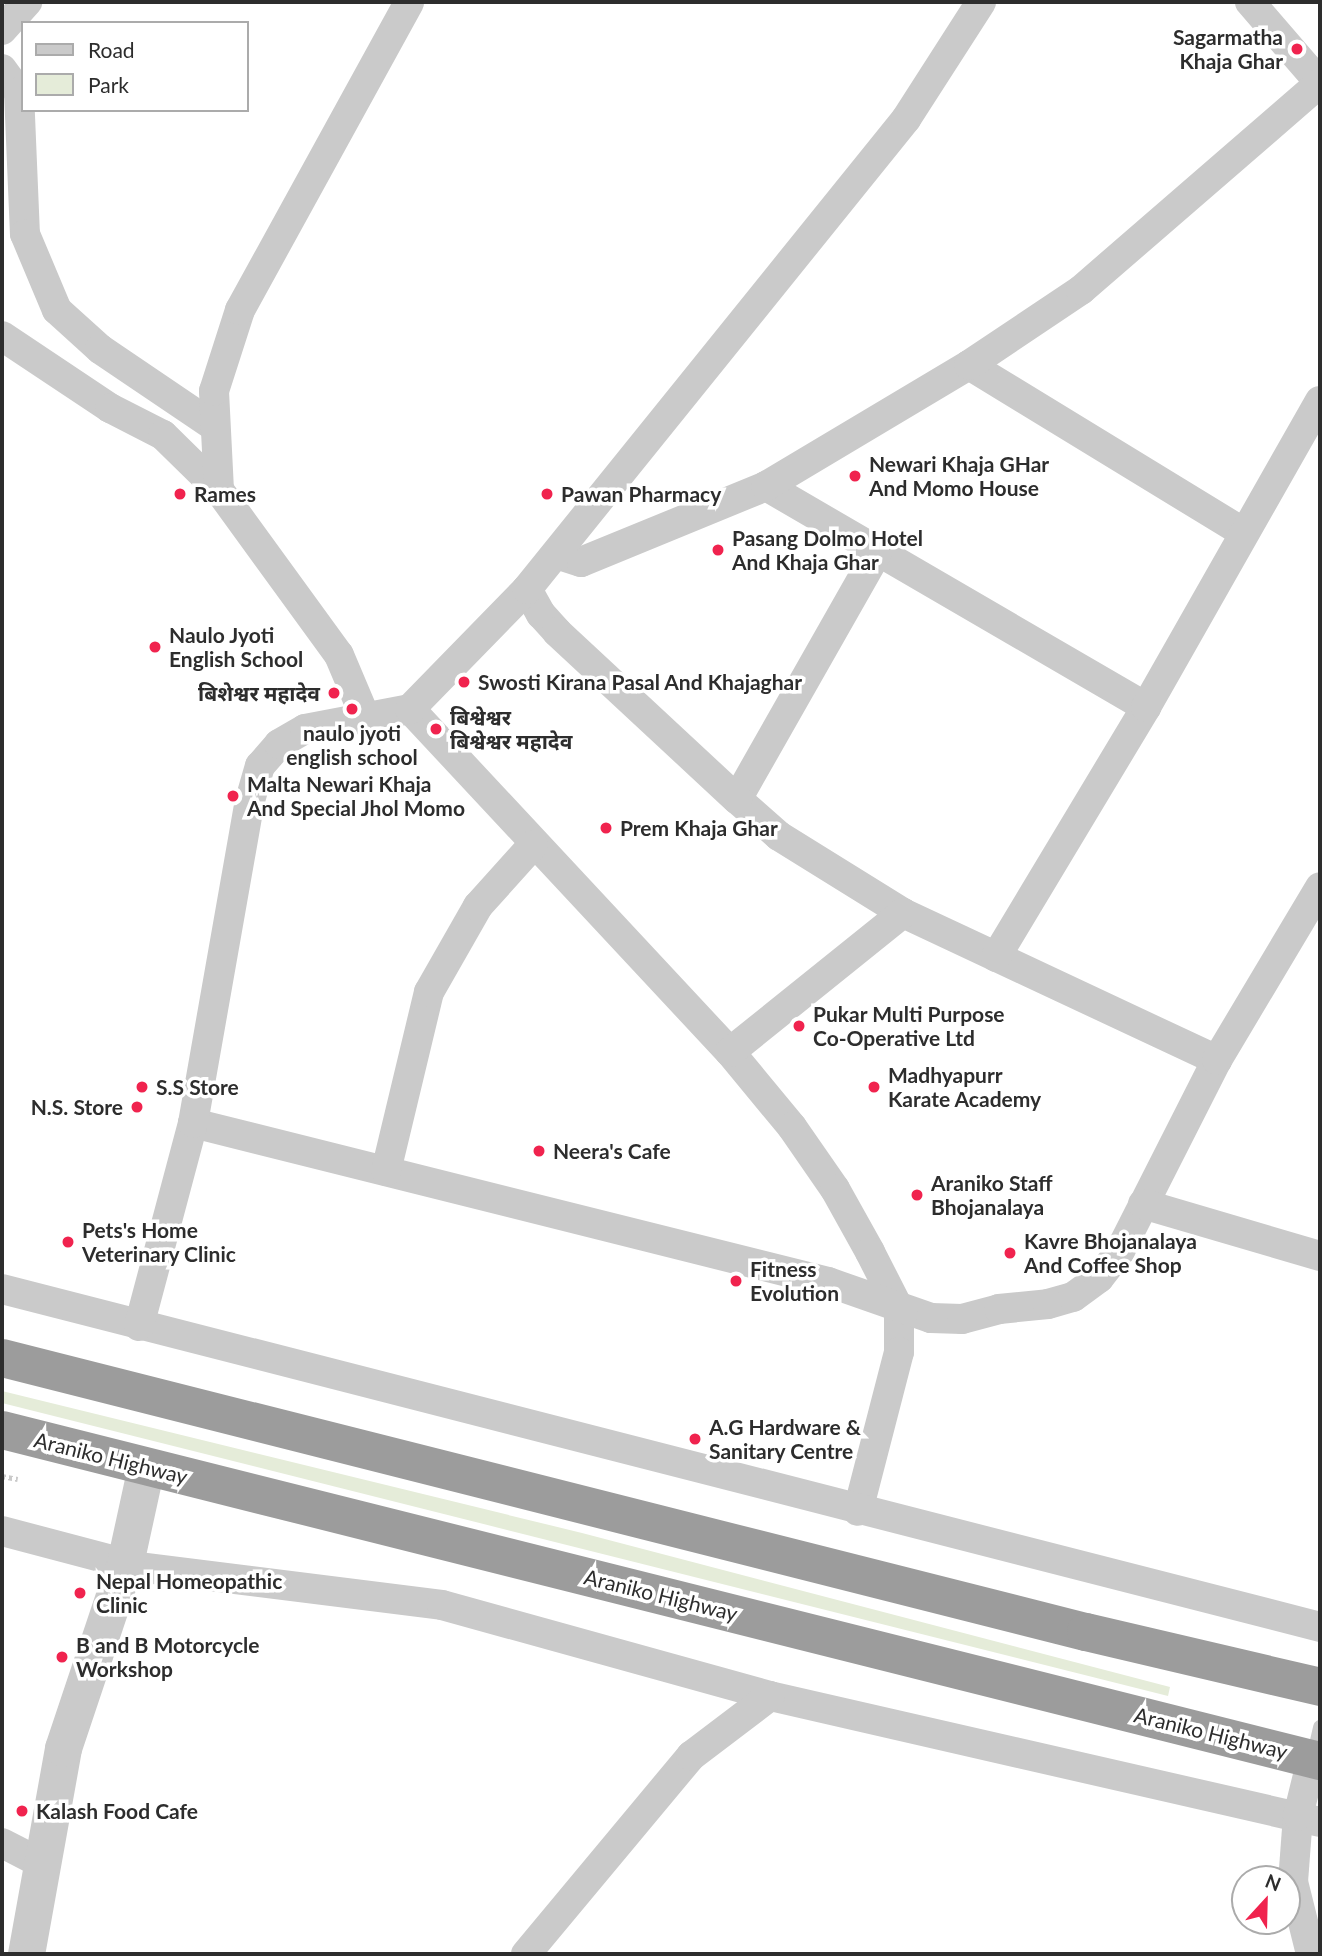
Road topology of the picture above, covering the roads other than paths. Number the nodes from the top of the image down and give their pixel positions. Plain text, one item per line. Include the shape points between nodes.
1 (27, 2) edge
2 (409, 2) edge
3 (981, 2) edge
4 (1250, 2) edge
5 (2, 30) edge
6 (2, 69) edge
7 (1320, 83) edge
8 (2, 336) edge
9 (970, 365) junction
10 (1320, 401) edge
11 (215, 427) junction
12 (766, 486) junction
13 (219, 490) junction
14 (1244, 533) junction
15 (878, 551) junction
16 (556, 554) junction
17 (527, 589) junction
18 (1146, 707) junction
19 (410, 709) junction
20 (366, 719) junction
21 (737, 799) junction
22 (533, 845) junction
23 (1320, 887) edge
24 (903, 913) junction
25 (996, 957) junction
26 (730, 1052) junction
27 (1217, 1060) junction
28 (193, 1123) junction
29 (386, 1171) junction
30 (1143, 1204) junction
31 (1320, 1256) edge
32 (2, 1289) edge
33 (898, 1308) junction
34 (139, 1326) junction
35 (2, 1358) edge
36 (2, 1430) edge
37 (146, 1467) junction
38 (858, 1511) junction
39 (2, 1531) edge
40 (125, 1563) junction
41 (1320, 1627) edge
42 (1320, 1687) edge
43 (770, 1696) junction
44 (1318, 1749) edge
45 (1309, 1819) edge
46 (2, 1843) edge
47 (41, 1863) junction
48 (26, 1954) edge
49 (526, 1954) edge
50 (1311, 1954) edge

1 - 5 street
2 - 11 street via 240,310 214,391
3 - 16 street via 906,119
4 - 7 street
6 - 11 street via 19,92 25,233 57,310 100,349
7 - 9 street via 1081,290
8 - 13 street via 110,408 163,435
9 - 12 street
9 - 14 street
10 - 14 street
11 - 13 street
12 - 15 street
12 - 16 street via 581,562
13 - 20 street via 339,655
14 - 18 street
15 - 18 street
15 - 21 street
16 - 17 street
17 - 19 street
17 - 21 street via 556,632
18 - 25 street
19 - 20 street
19 - 22 street
20 - 28 street via 304,729 279,744 260,766 249,804
21 - 24 street via 779,836
22 - 26 street
22 - 29 street via 478,906 429,992
23 - 27 street
24 - 25 street
24 - 26 street
25 - 27 street
26 - 33 street via 792,1127 835,1189
27 - 30 street
28 - 29 street
28 - 34 street
29 - 33 street via 828,1282
30 - 31 street
30 - 33 street via 1120,1251 1099,1278 1073,1297 962,1319 931,1318
32 - 34 street
33 - 38 street via 899,1352
34 - 38 street
35 - 42 highway
36 - 37 highway, Araniko Highway
37 - 40 street
37 - 44 highway, Araniko Highway
38 - 41 street
39 - 40 street
40 - 43 street via 442,1605
40 - 47 street via 63,1748
43 - 45 street
43 - 49 street via 691,1756
44 - 45 street
45 - 50 street via 1293,1882
46 - 47 street
47 - 48 street

